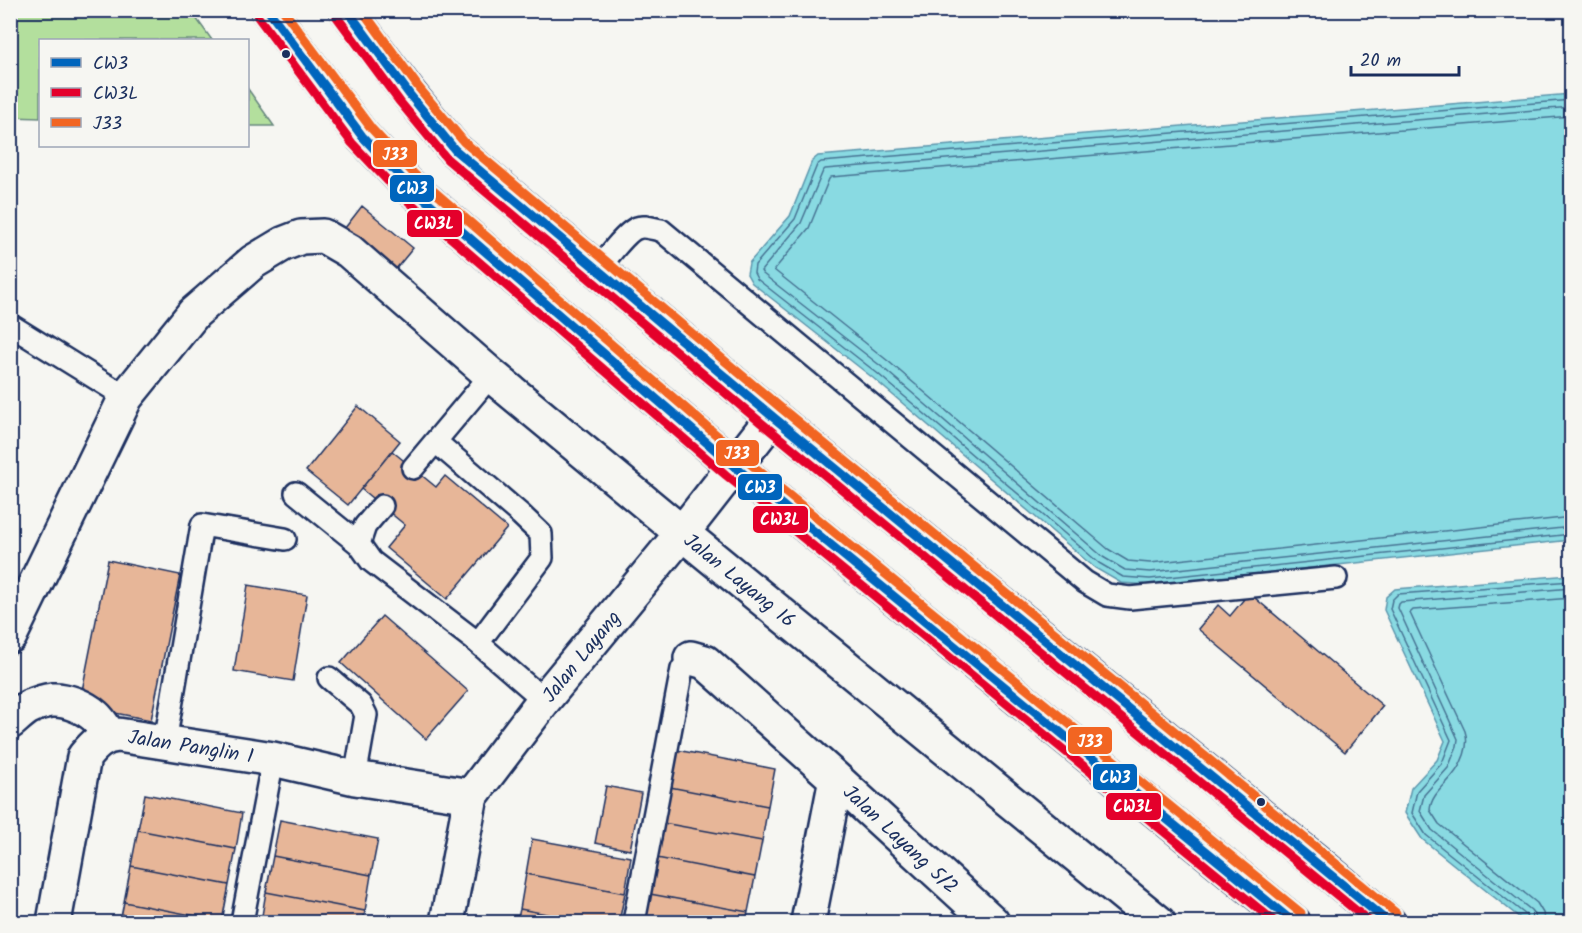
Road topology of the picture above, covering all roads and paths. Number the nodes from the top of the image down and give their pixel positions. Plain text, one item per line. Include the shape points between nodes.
1 (268, 10) edge
2 (346, 10) edge
3 (597, 271) junction
4 (10, 325) edge
5 (491, 375) junction
6 (126, 397) junction
7 (773, 417) junction
8 (436, 442) junction
9 (734, 466) junction
10 (413, 468) dead end
11 (296, 493) dead end
12 (382, 506) dead end
13 (682, 533) junction
14 (285, 539) dead end
15 (359, 544) junction
16 (1336, 578) dead end
17 (10, 636) edge
18 (478, 643) junction
19 (691, 658) joint
20 (329, 678) dead end
21 (544, 700) junction
22 (10, 722) edge
23 (109, 735) junction
24 (165, 742) junction
25 (273, 759) junction
26 (355, 778) junction
27 (836, 779) junction
28 (471, 796) junction
29 (983, 919) edge
30 (54, 922) edge
31 (242, 922) edge
32 (447, 922) edge
33 (634, 922) edge
34 (808, 922) edge
35 (1158, 922) edge
36 (1293, 922) edge
37 (1388, 922) edge

1 - 9 street via 362,136 407,184
2 - 3 street via 455,150
3 - 7 street
3 - 16 lane via 630,232 637,228 661,230 1085,582 1107,595 1130,598
4 - 6 lane
5 - 6 street, Jalan Layang 16 via 349,251 323,236 301,237 253,262 194,313
5 - 8 lane
5 - 13 street, Jalan Layang 16
6 - 17 street
7 - 9 street, Jalan Layang
7 - 37 street
8 - 10 lane
8 - 18 lane via 541,534 542,558
9 - 13 street, Jalan Layang
9 - 36 street
11 - 15 lane
12 - 15 lane via 365,526
13 - 21 street, Jalan Layang
13 - 35 street, Jalan Layang 16
14 - 24 lane via 202,525
15 - 18 lane via 371,561
18 - 21 lane
19 - 27 street, Jalan Layang 5/2 via 705,662
19 - 33 lane via 682,669
20 - 26 lane via 361,705 366,715
21 - 28 street, Jalan Layang
22 - 23 street via 27,708 52,700 94,714
23 - 24 street, Jalan Panglin 1
23 - 30 street, Jalan Panglin 1 via 84,757
24 - 25 street, Jalan Panglin 1
25 - 26 street, Jalan Panglin 1
25 - 31 lane
26 - 28 street, Jalan Panglin 1
27 - 29 street, Jalan Layang 5/2
27 - 34 street
28 - 32 street, Jalan Layang

